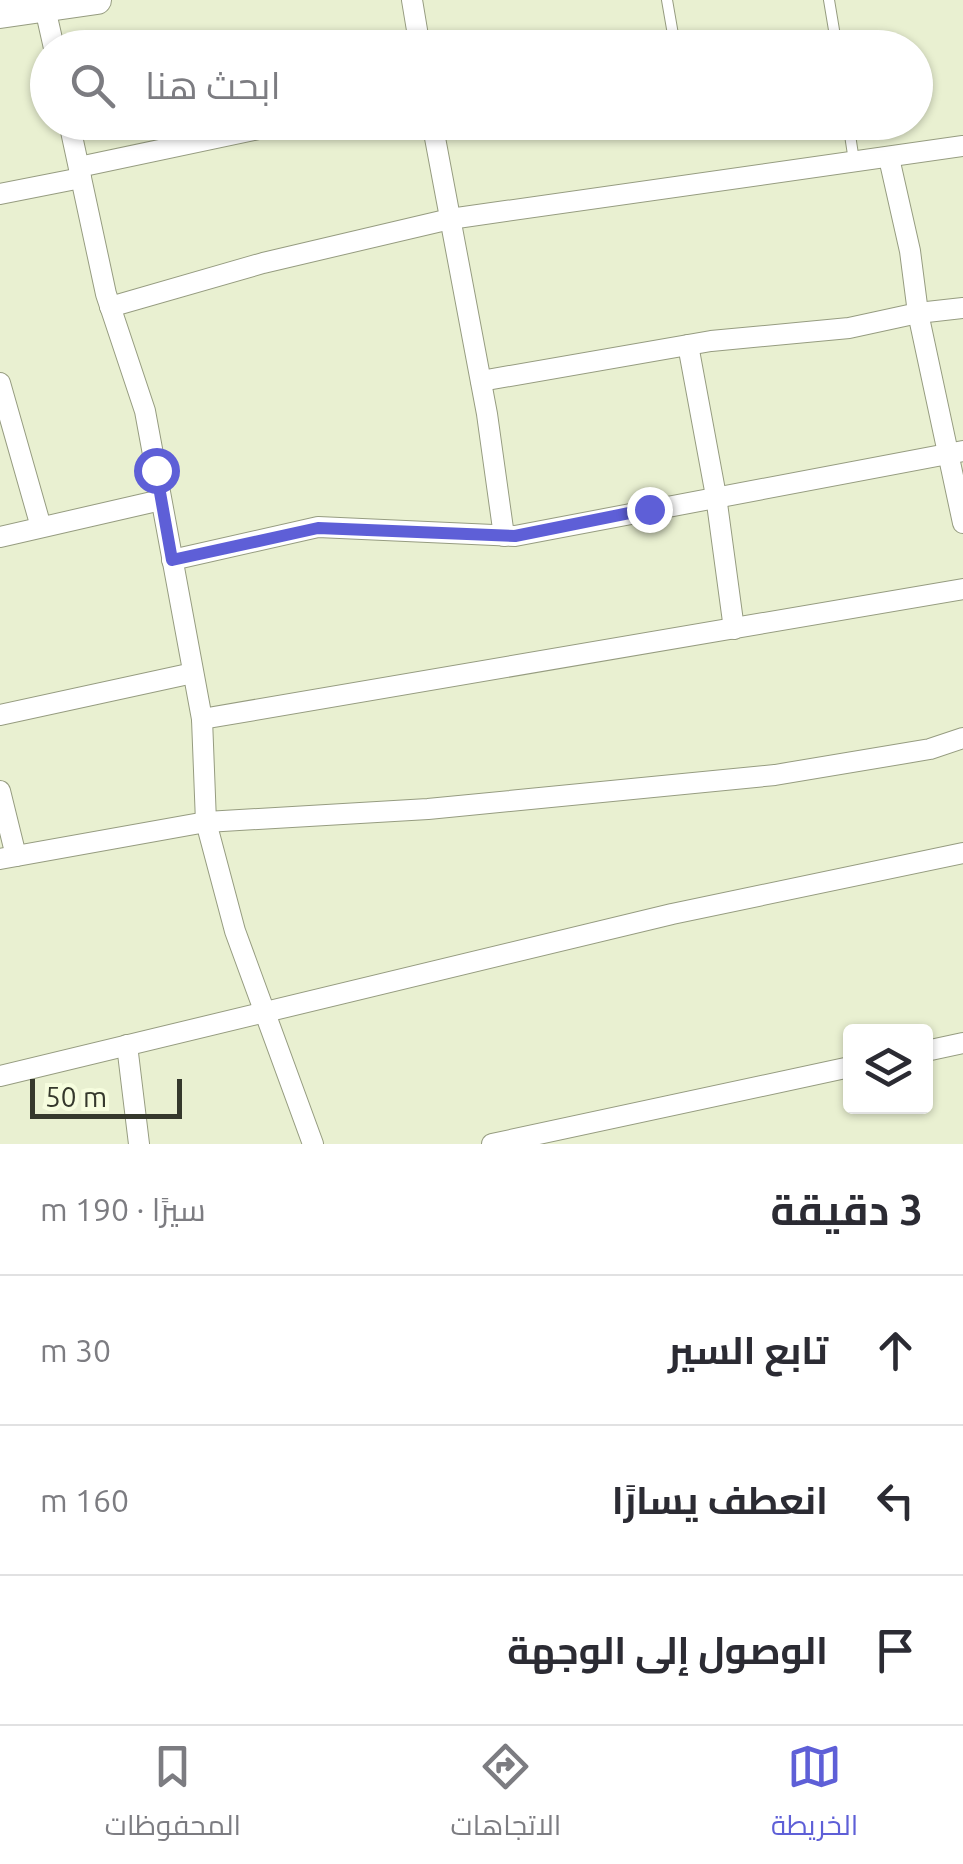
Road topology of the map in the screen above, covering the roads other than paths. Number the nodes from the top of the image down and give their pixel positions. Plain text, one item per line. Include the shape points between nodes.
1 (412, 0) edge
2 (667, 0) edge
3 (829, 0) edge
4 (87, 1) edge
5 (45, 8) junction
6 (0, 14) edge
7 (50, 30) edge
8 (417, 30) edge
9 (672, 30) edge
10 (833, 30) edge
11 (74, 140) edge
12 (216, 140) edge
13 (435, 140) edge
14 (851, 140) edge
15 (963, 146) edge
16 (889, 158) junction
17 (854, 163) junction
18 (80, 172) junction
19 (0, 194) edge
20 (450, 219) junction
21 (110, 307) junction
22 (963, 308) edge
23 (918, 313) junction
24 (688, 345) junction
25 (481, 380) junction
26 (0, 383) edge
27 (956, 452) edge
28 (716, 496) junction
29 (161, 500) junction
30 (963, 523) edge
31 (41, 527) junction
32 (504, 536) junction
33 (0, 537) edge
34 (172, 560) junction
35 (963, 589) edge
36 (734, 629) junction
37 (194, 673) junction
38 (0, 715) edge
39 (202, 719) junction
40 (963, 738) edge
41 (0, 791) edge
42 (206, 822) junction
43 (963, 854) edge
44 (8, 857) edge
45 (263, 1012) junction
46 (963, 1043) edge
47 (127, 1045) junction
48 (933, 1050) edge
49 (843, 1069) edge
50 (0, 1076) edge
51 (139, 1144) edge
52 (313, 1144) edge
53 (492, 1144) edge

1 - 8 street
2 - 9 lane
3 - 10 lane
4 - 5 street
5 - 6 street
5 - 7 street
11 - 18 street
12 - 18 street
13 - 20 street
14 - 17 lane
15 - 16 street
16 - 17 street
16 - 23 street
17 - 20 street
18 - 19 street
18 - 21 street
20 - 21 street
20 - 25 street
21 - 29 street via 144,411
22 - 23 street
23 - 24 street via 849,328
23 - 27 street
24 - 25 street
24 - 28 street
25 - 32 street
26 - 31 street
27 - 28 street
27 - 30 street
28 - 32 street
28 - 36 street
29 - 31 street
29 - 34 street
31 - 33 street
32 - 34 street via 318,528
34 - 37 street
35 - 36 street
36 - 39 street
37 - 38 street
37 - 39 street
39 - 42 street
40 - 42 street via 775,775 428,809
41 - 44 street
42 - 44 street
42 - 45 street
43 - 45 street via 672,914
45 - 47 street
45 - 52 street
46 - 48 street
47 - 50 street
47 - 51 street
49 - 53 street

